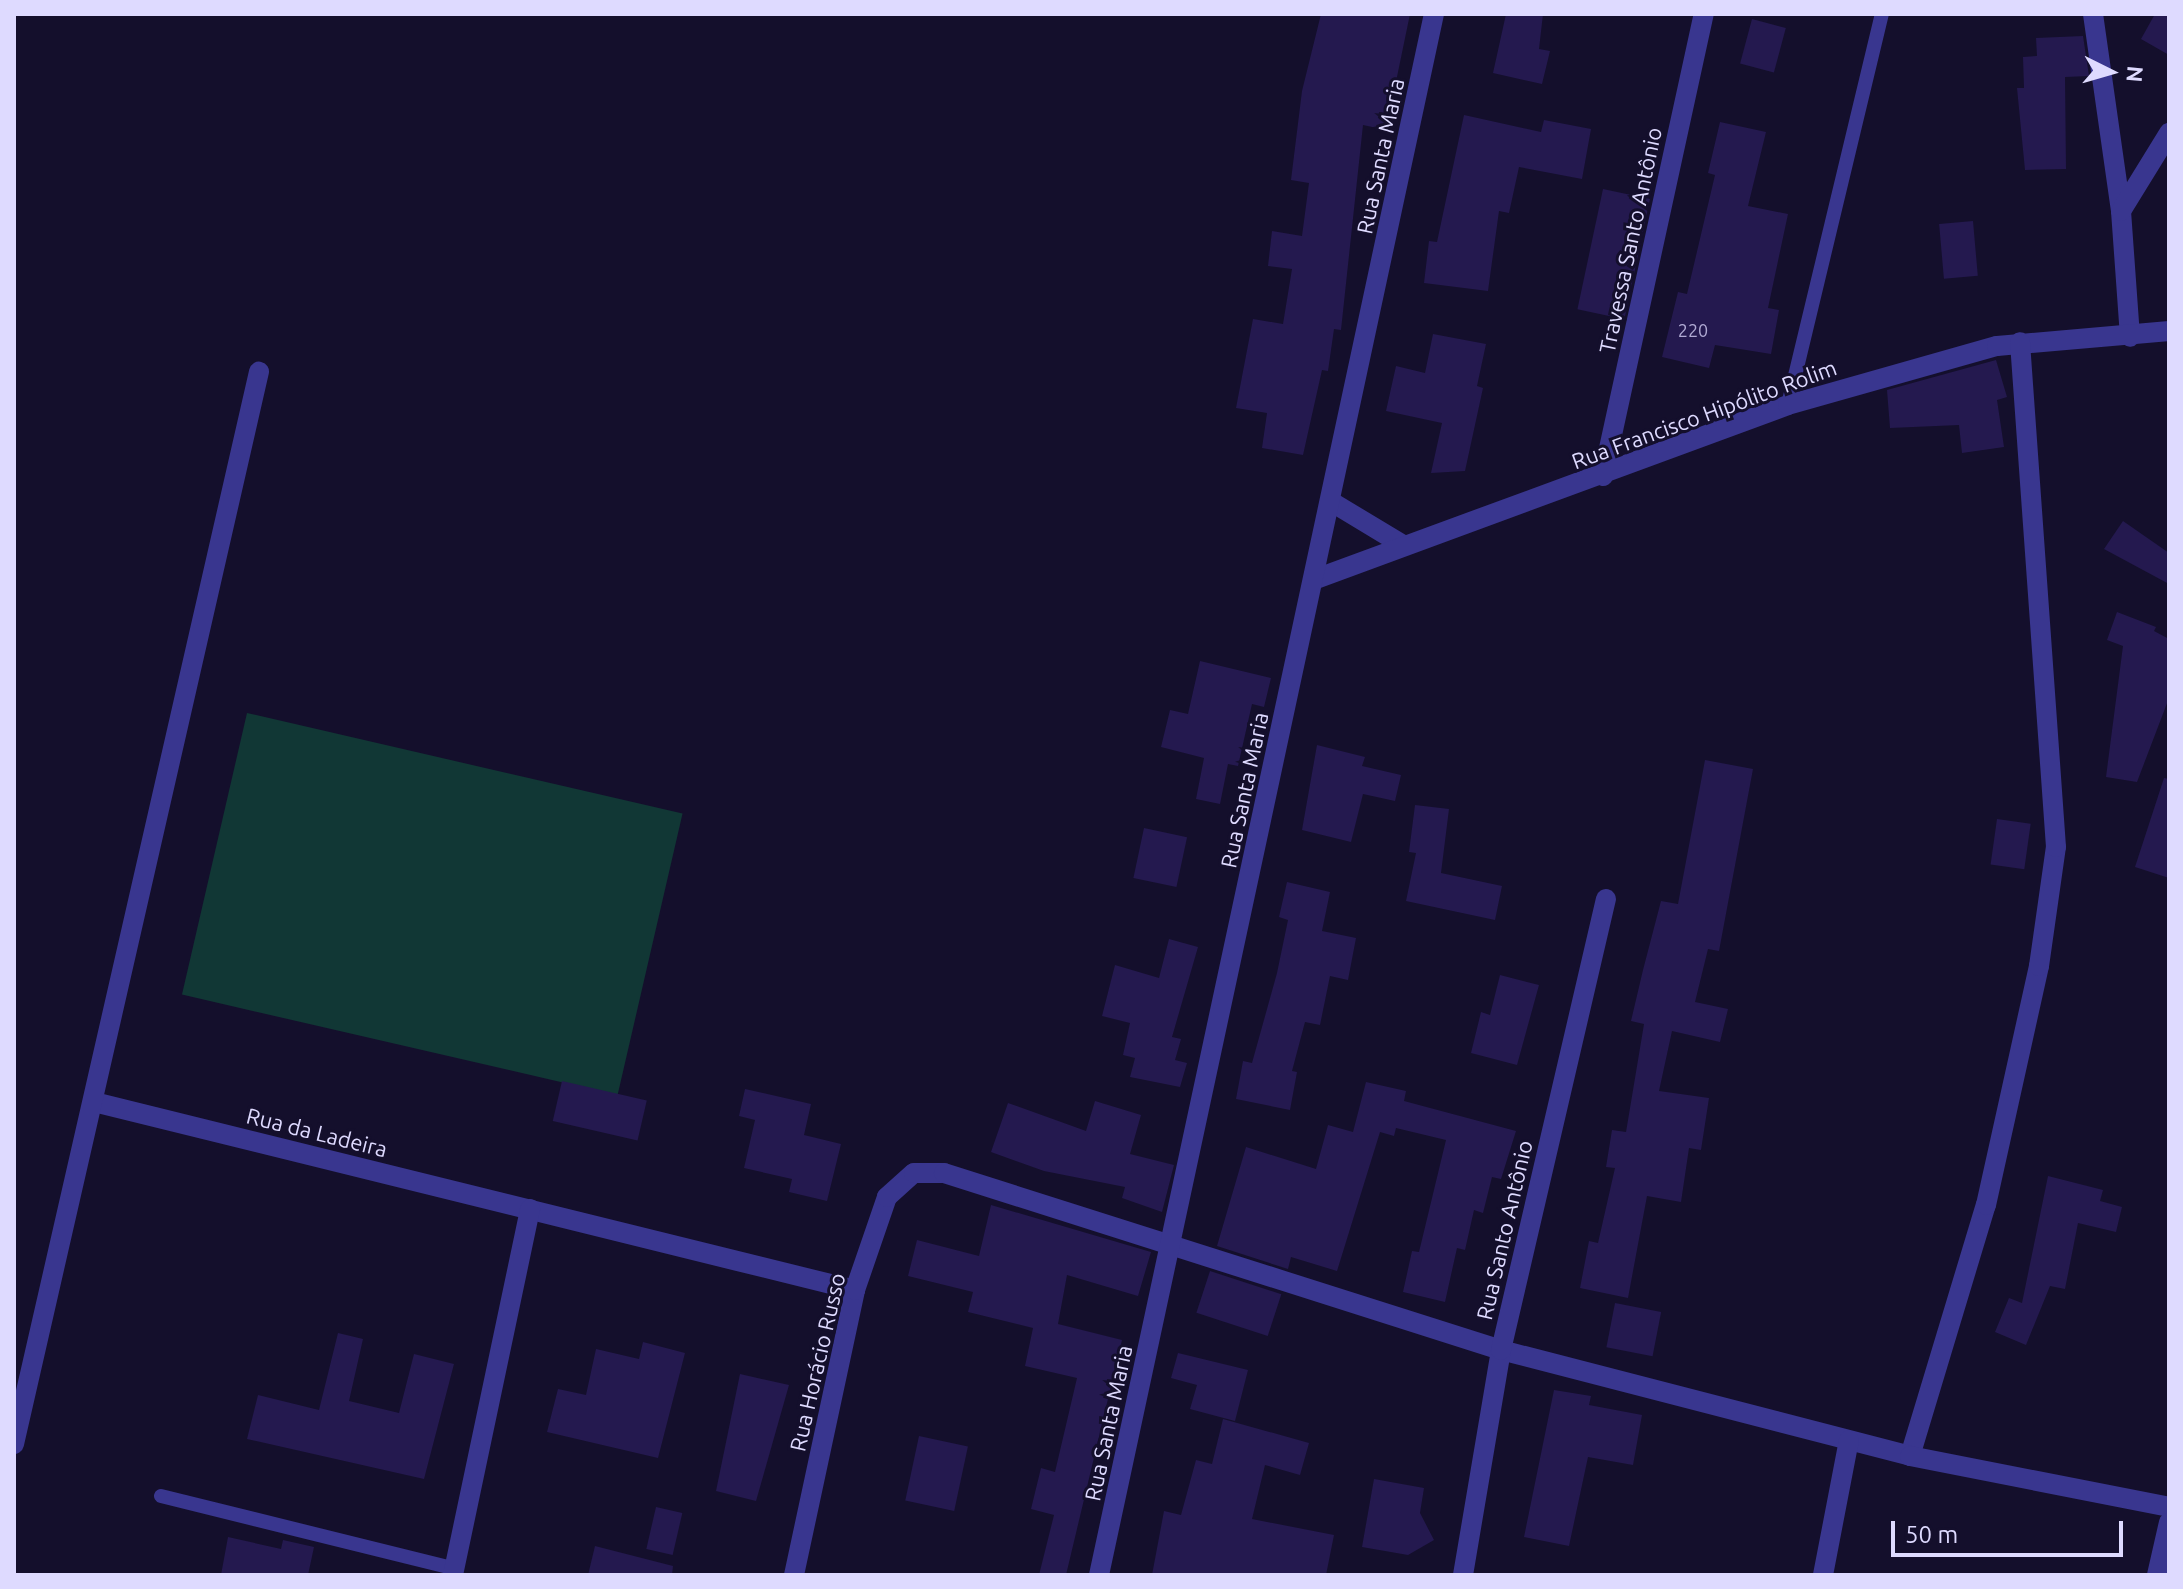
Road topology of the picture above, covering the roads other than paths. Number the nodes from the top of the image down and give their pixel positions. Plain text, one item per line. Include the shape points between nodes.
1 (1434, 14) edge
2 (1704, 14) edge
3 (1882, 14) edge
4 (2093, 14) edge
5 (2169, 133) edge
6 (2121, 211) junction
7 (2169, 331) edge
8 (2130, 337) junction
9 (2020, 342) junction
10 (259, 372) dead end
11 (1788, 405) junction
12 (1603, 476) junction
13 (1330, 501) junction
14 (1403, 545) junction
15 (1313, 580) junction
16 (1606, 899) dead end
17 (94, 1102) junction
18 (530, 1209) junction
19 (1173, 1242) junction
20 (855, 1290) junction
21 (1501, 1350) junction
22 (1849, 1440) junction
23 (14, 1444) edge
24 (1910, 1456) junction
25 (161, 1496) dead end
26 (2169, 1507) edge
27 (2169, 1522) edge
28 (454, 1572) edge
29 (794, 1575) edge
30 (1099, 1575) edge
31 (1463, 1575) edge
32 (1823, 1575) edge
33 (2157, 1575) edge

1 - 13 street, Rua Santa Maria
2 - 12 street, Travessa Santo Antônio
3 - 11 lane
4 - 6 street
5 - 6 street
6 - 8 street
7 - 8 street, Rua Francisco Hipólito Rolim
8 - 9 street, Rua Francisco Hipólito Rolim
9 - 11 street, Rua Francisco Hipólito Rolim
9 - 24 street via 2056,847 2039,966 1986,1205
10 - 17 street
11 - 12 street, Rua Francisco Hipólito Rolim
12 - 14 street, Rua Francisco Hipólito Rolim
13 - 14 street
13 - 15 street, Rua Santa Maria
14 - 15 street, Rua Francisco Hipólito Rolim
15 - 19 street, Rua Santa Maria
16 - 21 street, Rua Santo Antônio
17 - 18 street, Rua da Ladeira
17 - 23 street
18 - 20 street, Rua da Ladeira
18 - 28 street
19 - 20 street, Rua Horácio Russo via 944,1173 914,1173 887,1197
19 - 21 street
19 - 30 street, Rua Santa Maria
20 - 29 street, Rua Horácio Russo
21 - 22 street
21 - 31 street, Rua Santo Antônio
22 - 24 street
22 - 32 street
24 - 26 street
25 - 28 lane
27 - 33 street

